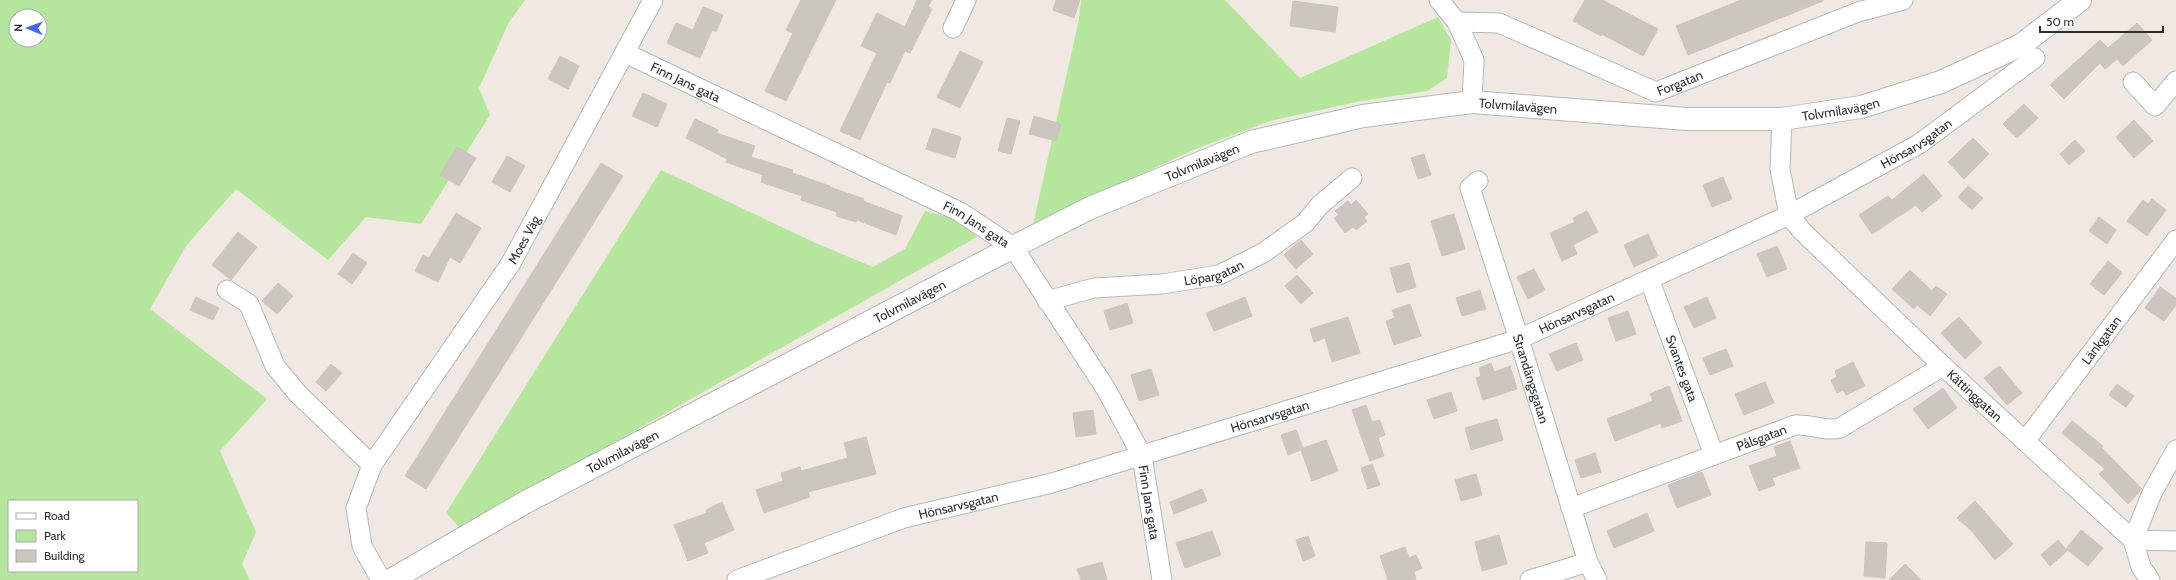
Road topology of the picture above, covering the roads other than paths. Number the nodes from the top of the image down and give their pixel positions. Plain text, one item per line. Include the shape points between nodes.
1 (653, 0) edge
2 (966, 0) edge
3 (1439, 0) edge
4 (1903, 0) edge
5 (2080, 0) edge
6 (1457, 22) junction
7 (953, 28) dead end
8 (625, 53) junction
9 (2035, 58) dead end
10 (2176, 81) edge
11 (2133, 82) dead end
12 (1472, 102) junction
13 (1782, 119) junction
14 (1352, 178) dead end
15 (1478, 181) dead end
16 (1789, 215) junction
17 (2176, 240) edge
18 (1013, 247) junction
19 (1650, 281) junction
20 (227, 290) dead end
21 (1047, 302) junction
22 (1519, 339) junction
23 (1942, 366) junction
24 (2026, 440) junction
25 (2176, 450) edge
26 (1714, 455) junction
27 (1142, 456) junction
28 (372, 465) junction
29 (1571, 508) junction
30 (2133, 540) junction
31 (2176, 541) edge
32 (1588, 562) junction
33 (748, 578) edge
34 (381, 580) edge
35 (391, 580) edge
36 (1162, 580) edge
37 (1530, 580) edge
38 (1597, 580) edge
39 (2150, 580) edge

1 - 8 street, Moes Väg
2 - 7 street
3 - 6 street
4 - 6 street, Forgatan via 1858,12 1656,92 1499,23
5 - 13 street, Tolvmilavägen via 2021,45 1941,82 1861,107
6 - 12 street via 1474,60
8 - 18 street, Finn Jans gata via 960,212
8 - 28 street, Moes Väg via 511,263
9 - 16 street, Hönsarvsgatan via 1919,144
10 - 11 street via 2155,106
12 - 13 street, Tolvmilavägen via 1687,119
12 - 18 street, Tolvmilavägen via 1363,116 1251,142 1090,208
13 - 16 street via 1780,169
14 - 21 street, Löpargatan via 1320,205 1305,224 1263,253 1219,276 1162,284 1094,288
15 - 22 street, Strandängsgatan via 1470,188
16 - 19 street, Hönsarvsgatan
16 - 23 street, Kättinggatan via 1802,231
17 - 24 street, Länkgatan
18 - 21 street, Finn Jans gata
18 - 35 street, Tolvmilavägen via 524,503
19 - 22 street, Hönsarvsgatan
19 - 26 street, Svantes gata
20 - 28 street via 249,304 275,366 298,394
21 - 27 street, Finn Jans gata via 1106,389
22 - 27 street, Hönsarvsgatan
22 - 29 street, Strandängsgatan
23 - 24 street, Kättinggatan
23 - 26 street, Pålsgatan via 1840,428 1831,430 1808,424 1795,425
24 - 30 street, Kättinggatan
25 - 30 street via 2152,493
26 - 29 street, Pålsgatan
27 - 33 street, Hönsarvsgatan via 1052,483 904,518
27 - 36 street, Finn Jans gata
28 - 34 street, Moes Väg via 356,508 362,546
29 - 32 street, Strandängsgatan
30 - 31 street
30 - 39 street via 2141,567
32 - 37 street
32 - 38 street, Strandängsgatan

